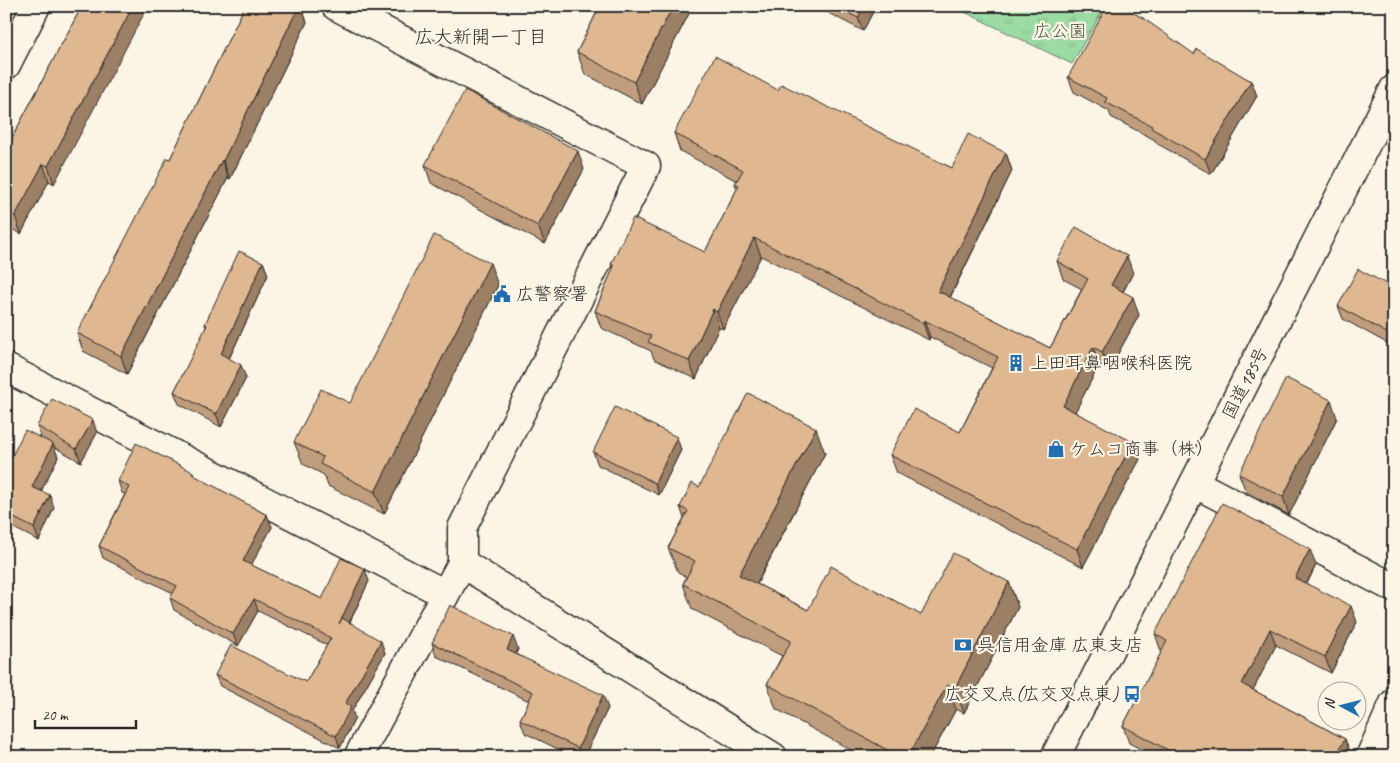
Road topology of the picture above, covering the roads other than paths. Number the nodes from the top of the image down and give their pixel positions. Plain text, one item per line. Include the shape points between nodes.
1 (36, 6) edge
2 (336, 6) edge
3 (6, 65) edge
4 (1394, 89) edge
5 (6, 368) edge
6 (1194, 484) junction
7 (462, 563) junction
8 (1394, 588) edge
9 (445, 594) junction
10 (1394, 703) edge
11 (358, 757) edge
12 (773, 757) edge
13 (1055, 757) edge
14 (1370, 757) edge

1 - 3 main road
2 - 7 main road via 646,166 462,528
4 - 6 main road, 国道185号
5 - 9 main road
6 - 8 main road
6 - 13 main road, 国道185号
7 - 9 main road
7 - 12 main road
9 - 11 main road
10 - 14 main road

